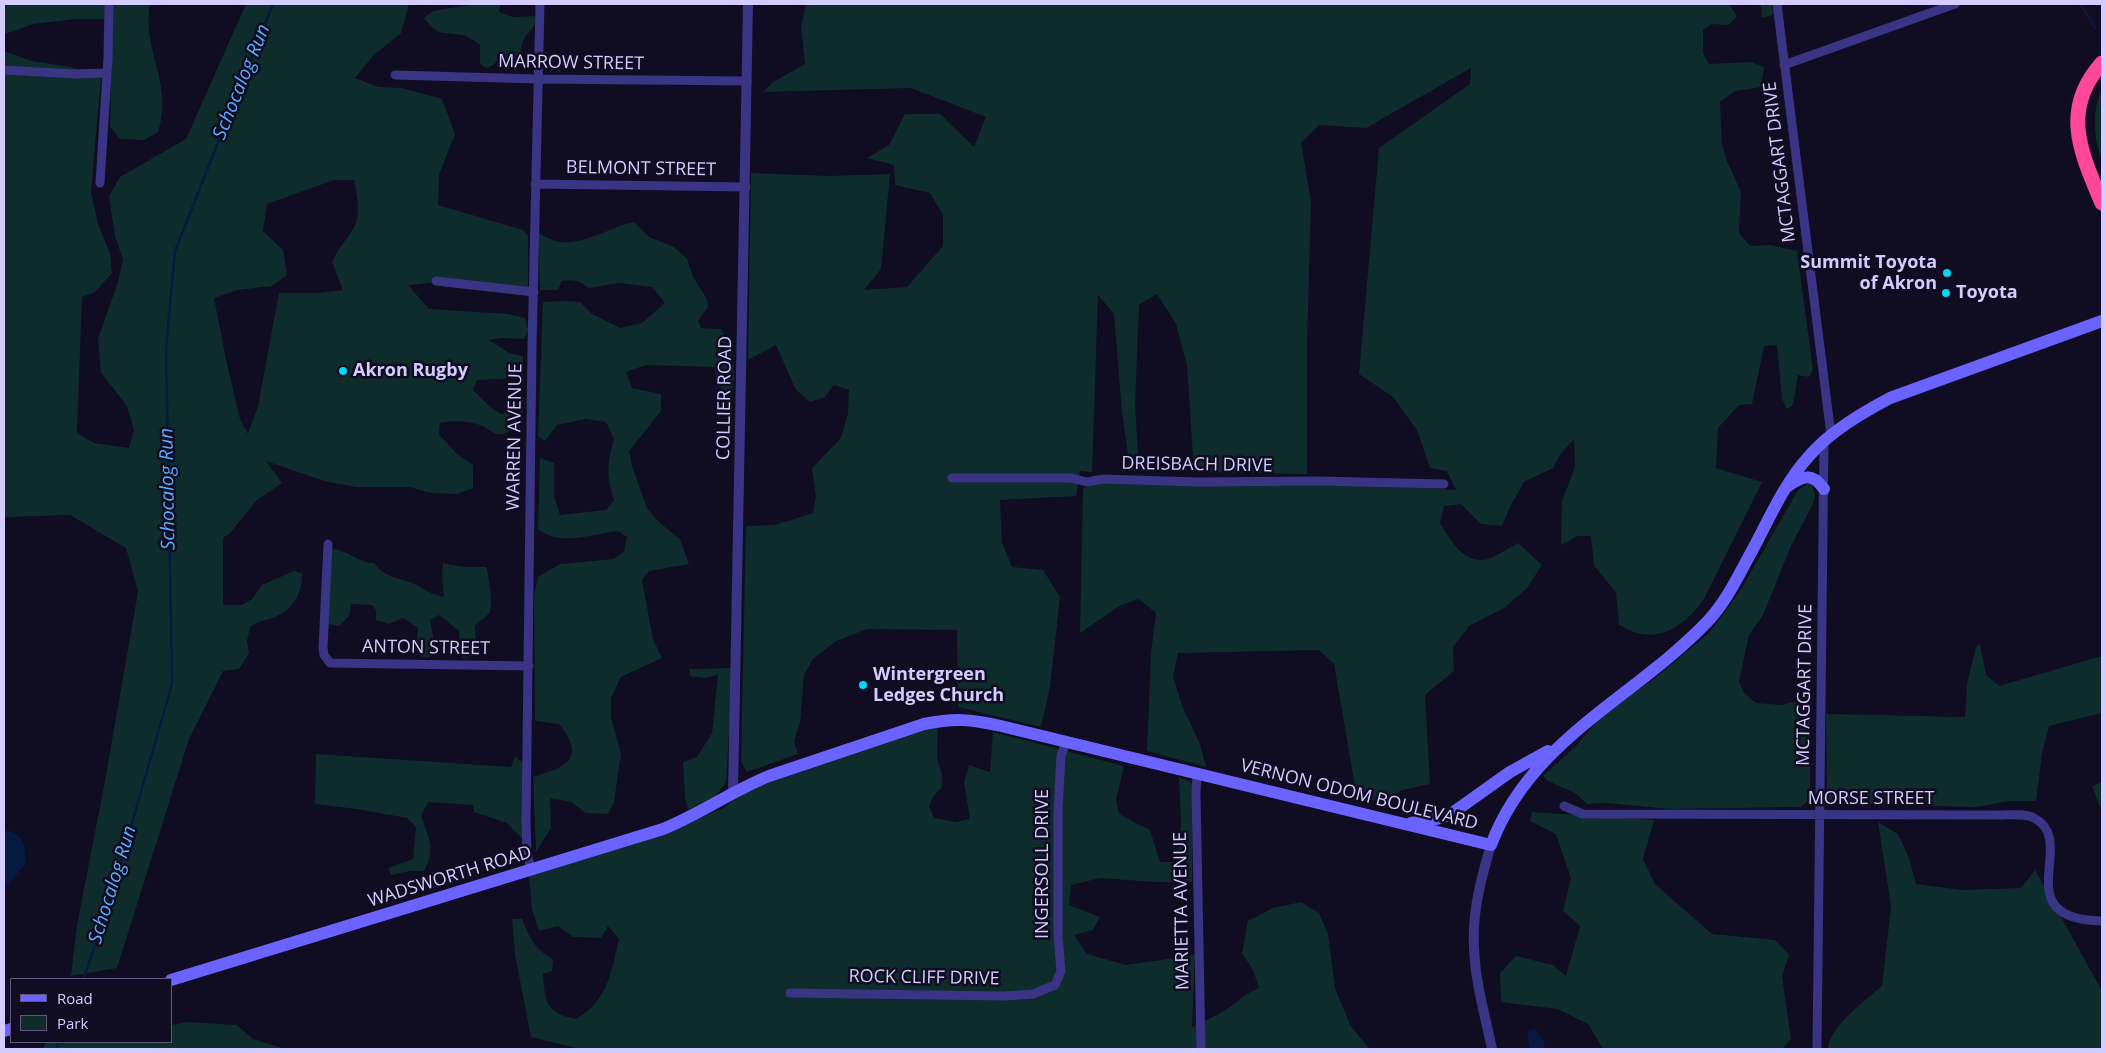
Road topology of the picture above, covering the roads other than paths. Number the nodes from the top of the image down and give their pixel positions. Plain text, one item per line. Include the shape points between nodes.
1 (109, 4) edge
2 (540, 4) edge
3 (748, 4) edge
4 (1776, 4) edge
5 (1955, 4) edge
6 (2102, 62) edge
7 (1784, 65) junction
8 (4, 70) edge
9 (106, 73) junction
10 (394, 75) dead end
11 (2102, 75) edge
12 (537, 79) junction
13 (747, 81) junction
14 (2102, 177) edge
15 (100, 183) dead end
16 (535, 184) junction
17 (746, 187) junction
18 (2102, 203) edge
19 (436, 281) dead end
20 (534, 292) junction
21 (2102, 321) edge
22 (1828, 438) junction
23 (952, 478) dead end
24 (1444, 484) dead end
25 (1786, 488) junction
26 (1824, 489) junction
27 (328, 544) dead end
28 (528, 666) junction
29 (1066, 742) junction
30 (1559, 745) junction
31 (1197, 773) junction
32 (733, 793) junction
33 (1564, 806) dead end
34 (1820, 815) junction
35 (1404, 824) junction
36 (1491, 845) junction
37 (531, 870) junction
38 (2102, 921) edge
39 (172, 980) edge
40 (1055, 986) joint
41 (790, 993) dead end
42 (1201, 1049) edge
43 (1492, 1049) edge
44 (1817, 1049) edge

1 - 9 street
2 - 12 street, WARREN AVENUE
3 - 13 street, COLLIER ROAD
4 - 7 street, MCTAGGART DRIVE
5 - 7 street
6 - 18 highway via 2084,90 2078,107 2080,146
7 - 22 street, MCTAGGART DRIVE
8 - 9 street
9 - 15 street
10 - 12 street, MARROW STREET
11 - 14 highway via 2092,94 2087,127
12 - 13 street, MARROW STREET
12 - 16 street, WARREN AVENUE
13 - 17 street, COLLIER ROAD
16 - 17 street, BELMONT STREET
16 - 20 street, WARREN AVENUE
17 - 32 street, COLLIER ROAD
19 - 20 street
20 - 28 street, WARREN AVENUE
21 - 22 main road, VERNON ODOM BOULEVARD via 1890,398
22 - 25 main road, VERNON ODOM BOULEVARD via 1810,454
22 - 26 street, MCTAGGART DRIVE
23 - 24 street, DREISBACH DRIVE
25 - 26 main road via 1799,479 1810,477
25 - 30 main road, VERNON ODOM BOULEVARD via 1737,579 1707,622
26 - 34 street, MCTAGGART DRIVE
27 - 28 street, ANTON STREET via 323,648 330,663
28 - 37 street, WARREN AVENUE via 526,823
29 - 31 main road, VERNON ODOM BOULEVARD
29 - 32 main road, VERNON ODOM BOULEVARD via 974,720 945,720 820,758
29 - 40 street, INGERSOLL DRIVE via 1061,756 1058,810 1061,971
30 - 35 main road via 1510,772 1451,814
30 - 36 main road, VERNON ODOM BOULEVARD via 1526,782 1507,810
31 - 35 main road, VERNON ODOM BOULEVARD
31 - 42 street, MARIETTA AVENUE
32 - 37 main road, WADSWORTH ROAD via 663,829
33 - 34 street, MORSE STREET via 1583,814
34 - 38 street, MORSE STREET via 2032,816 2044,826 2050,838 2048,882 2053,902 2068,915
34 - 44 street, MCTAGGART DRIVE
35 - 36 main road, VERNON ODOM BOULEVARD
36 - 43 street via 1478,896 1474,946 1478,985
37 - 39 main road, WADSWORTH ROAD
40 - 41 street, ROCK CLIFF DRIVE via 1033,994 1004,996

